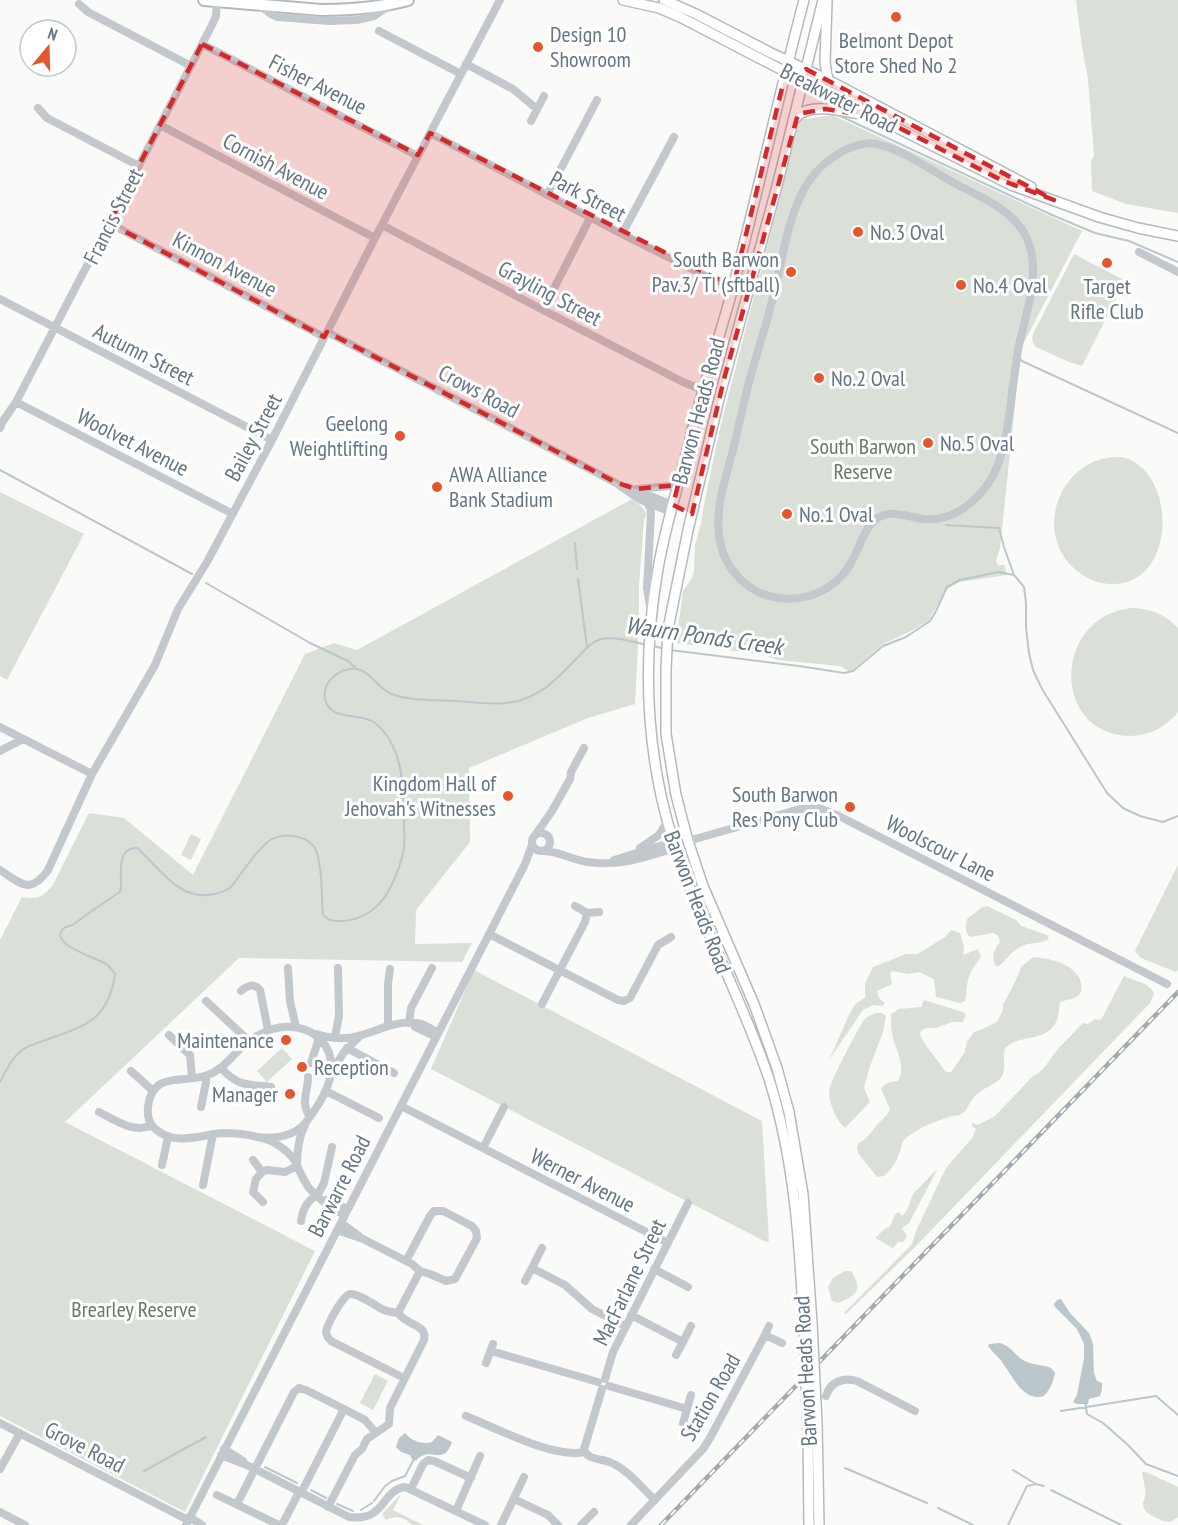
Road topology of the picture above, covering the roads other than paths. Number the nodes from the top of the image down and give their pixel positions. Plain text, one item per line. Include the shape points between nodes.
1 (204, 0) edge
2 (408, 0) edge
3 (500, 0) edge
4 (623, 0) edge
5 (664, 0) edge
6 (804, 0) edge
7 (825, 0) edge
8 (217, 1) edge
9 (254, 2) edge
10 (79, 4) dead end
11 (379, 31) dead end
12 (202, 44) junction
13 (788, 61) junction
14 (466, 64) junction
15 (191, 66) junction
16 (806, 69) junction
17 (786, 72) junction
18 (461, 74) junction
19 (828, 80) junction
20 (803, 81) junction
21 (544, 96) dead end
22 (597, 100) dead end
23 (38, 108) dead end
24 (537, 109) junction
25 (878, 117) junction
26 (531, 121) dead end
27 (794, 121) junction
28 (160, 125) junction
29 (430, 133) junction
30 (674, 136) dead end
31 (418, 156) junction
32 (139, 166) junction
33 (547, 195) junction
34 (1054, 200) junction
35 (590, 218) junction
36 (110, 223) junction
37 (382, 225) junction
38 (622, 234) junction
39 (1178, 236) edge
40 (375, 238) junction
41 (1139, 252) dead end
42 (1178, 272) edge
43 (733, 287) junction
44 (0, 299) edge
45 (543, 310) junction
46 (55, 328) junction
47 (326, 335) junction
48 (703, 390) junction
49 (16, 402) junction
50 (0, 428) edge
51 (272, 440) junction
52 (614, 482) junction
53 (678, 484) junction
54 (640, 490) junction
55 (647, 503) junction
56 (672, 508) junction
57 (233, 514) junction
58 (692, 514) junction
59 (738, 576) joint
60 (652, 616) junction
61 (0, 727) edge
62 (23, 739) junction
63 (584, 748) dead end
64 (0, 751) edge
65 (92, 774) junction
66 (552, 811) junction
67 (667, 822) junction
68 (536, 834) junction
69 (549, 839) junction
70 (688, 841) junction
71 (532, 845) junction
72 (674, 845) junction
73 (541, 851) junction
74 (626, 856) junction
75 (577, 860) junction
76 (597, 863) junction
77 (525, 864) junction
78 (0, 870) edge
79 (575, 906) dead end
80 (599, 912) dead end
81 (586, 913) junction
82 (489, 934) junction
83 (671, 937) dead end
84 (288, 968) dead end
85 (338, 968) dead end
86 (432, 968) dead end
87 (390, 969) dead end
88 (561, 970) junction
89 (1167, 984) dead end
90 (241, 991) dead end
91 (206, 1001) dead end
92 (543, 1004) dead end
93 (409, 1023) junction
94 (388, 1025) junction
95 (296, 1027) junction
96 (268, 1030) junction
97 (309, 1031) junction
98 (365, 1034) junction
99 (170, 1035) dead end
100 (437, 1035) junction
101 (335, 1037) junction
102 (319, 1038) junction
103 (249, 1041) junction
104 (347, 1048) junction
105 (311, 1063) dead end
106 (221, 1068) junction
107 (131, 1071) dead end
108 (394, 1073) dead end
109 (331, 1075) junction
110 (206, 1076) junction
111 (308, 1077) dead end
112 (192, 1078) junction
113 (271, 1087) dead end
114 (153, 1091) junction
115 (326, 1091) junction
116 (401, 1106) junction
117 (201, 1107) dead end
118 (504, 1107) dead end
119 (99, 1112) dead end
120 (379, 1118) dead end
121 (308, 1119) junction
122 (152, 1125) junction
123 (213, 1134) junction
124 (168, 1137) junction
125 (257, 1137) junction
126 (332, 1147) dead end
127 (483, 1148) junction
128 (253, 1161) dead end
129 (162, 1165) dead end
130 (297, 1166) junction
131 (262, 1172) junction
132 (203, 1185) dead end
133 (316, 1196) junction
134 (263, 1202) dead end
135 (688, 1203) dead end
136 (294, 1207) dead end
137 (303, 1209) junction
138 (342, 1219) junction
139 (301, 1221) dead end
140 (668, 1243) junction
141 (542, 1248) dead end
142 (406, 1261) junction
143 (532, 1268) junction
144 (654, 1269) junction
145 (420, 1271) junction
146 (525, 1281) dead end
147 (688, 1287) dead end
148 (398, 1313) junction
149 (631, 1315) junction
150 (625, 1326) junction
151 (691, 1326) dead end
152 (683, 1342) junction
153 (782, 1343) dead end
154 (676, 1355) dead end
155 (486, 1363) dead end
156 (405, 1378) junction
157 (603, 1384) junction
158 (691, 1395) dead end
159 (826, 1396) dead end
160 (344, 1409) junction
161 (687, 1409) junction
162 (915, 1411) dead end
163 (466, 1416) dead end
164 (683, 1423) dead end
165 (0, 1424) edge
166 (20, 1433) junction
167 (376, 1433) junction
168 (223, 1452) junction
169 (584, 1452) junction
170 (480, 1456) dead end
171 (252, 1467) junction
172 (0, 1468) edge
173 (524, 1477) dead end
174 (471, 1478) junction
175 (411, 1489) junction
176 (300, 1493) junction
177 (217, 1495) dead end
178 (514, 1499) junction
179 (656, 1500) junction
180 (237, 1504) junction
181 (328, 1507) junction
182 (456, 1511) junction
183 (0, 1512) edge
184 (594, 1512) dead end
185 (345, 1515) junction
186 (188, 1519) edge
187 (25, 1525) edge
188 (202, 1525) edge
189 (280, 1525) edge
190 (340, 1525) edge
191 (485, 1525) edge
192 (501, 1525) edge
193 (558, 1525) edge
194 (581, 1525) edge
195 (631, 1525) edge
196 (809, 1525) edge
197 (819, 1525) edge

1 - 8 highway
2 - 9 highway via 340,10
3 - 14 street, Bailey Street
4 - 17 main road, Breakwater Road via 669,12
5 - 13 main road, Breakwater Road
6 - 13 main road, Barwon Heads Road
7 - 16 main road, Barwon Heads Road
7 - 19 main road
8 - 9 highway
8 - 12 street, Francis Street via 215,19
10 - 15 street
11 - 18 street
12 - 15 street, Francis Street
12 - 31 street, Fisher Avenue
13 - 16 main road, Breakwater Road
13 - 17 main road, Barwon Heads Road
14 - 18 street, Bailey Street
14 - 24 street via 513,89
15 - 28 street, Francis Street
16 - 19 main road, Breakwater Road
16 - 20 main road, Barwon Heads Road
17 - 20 main road, Breakwater Road
17 - 43 main road, Barwon Heads Road
18 - 29 street, Bailey Street
19 - 34 main road, Breakwater Road
20 - 25 main road, Breakwater Road
20 - 27 main road, Barwon Heads Road
21 - 24 street
22 - 33 street
23 - 32 street via 47,118
24 - 26 street
25 - 27 main road via 814,109 801,113
25 - 34 main road, Breakwater Road via 1001,180
27 - 58 main road, Barwon Heads Road
28 - 32 street, Francis Street
28 - 40 street, Cornish Avenue
29 - 31 street, Bailey Street
29 - 33 street, Park Street
30 - 38 street
31 - 37 street, Bailey Street
32 - 36 street, Francis Street
33 - 35 street, Park Street
34 - 39 main road, Breakwater Road via 1100,217
35 - 38 street, Park Street
35 - 45 street
36 - 46 street, Francis Street
36 - 47 street, Kinnon Avenue
37 - 40 street, Bailey Street
37 - 45 street, Grayling Street
38 - 43 street, Park Street
40 - 47 street, Bailey Street
41 - 42 street
43 - 48 main road, Barwon Heads Road
44 - 46 street, Autumn Street
45 - 48 street, Grayling Street
46 - 49 street, Francis Street
46 - 51 street, Autumn Street
47 - 51 street, Bailey Street
47 - 52 street, Crows Road
48 - 53 main road, Barwon Heads Road
49 - 50 street, Francis Street
49 - 57 street, Woolvet Avenue
51 - 57 street, Bailey Street
52 - 54 street, Crows Road
52 - 55 street, Crows Road
53 - 54 street
53 - 56 main road, Barwon Heads Road
54 - 56 street
55 - 56 street, Crows Road
55 - 60 street via 651,517 647,593
56 - 58 main road
56 - 60 main road, Barwon Heads Road via 658,566
57 - 65 street, Bailey Street via 178,609 155,665
58 - 70 main road, Barwon Heads Road via 668,629 666,669 666,734
59 - 59 street via 756,593 794,599 816,594 843,576 876,519 886,514 926,519 955,514 981,494 999,462 1033,277 1030,245 1020,226 1006,213 884,145 859,144 840,152 816,172 795,207 719,507 725,561
60 - 67 main road, Barwon Heads Road via 650,721
61 - 62 street
62 - 64 street
62 - 65 street
63 - 66 street
65 - 78 street, Bailey Street via 42,879 26,885
66 - 68 street
66 - 69 street
67 - 72 main road, Barwon Heads Road
67 - 74 street via 656,837
68 - 69 street via 542,833
68 - 71 street
69 - 73 street via 549,847
69 - 75 street
70 - 72 main road
70 - 89 street, Woolscour Lane via 792,810 819,808
70 - 197 main road, Barwon Heads Road, bridge via 772,1054 793,1133 808,1248
71 - 73 street
71 - 77 street, Barwarre Road
72 - 74 street
72 - 76 street via 623,863
72 - 196 main road, Barwon Heads Road, bridge via 768,1077 791,1173 804,1332
73 - 75 street
73 - 77 street, Barwarre Road
74 - 76 street
75 - 76 street
77 - 82 street, Barwarre Road
79 - 81 street
80 - 81 street
81 - 88 street
82 - 88 street
82 - 100 street, Barwarre Road
83 - 88 street via 658,945 630,999 618,1000
84 - 95 street
85 - 101 street
86 - 93 street via 411,1008
87 - 94 street
88 - 92 street
90 - 96 street via 251,985 259,989
91 - 103 street
93 - 94 street
93 - 100 street via 419,1024
94 - 98 street
95 - 96 street
95 - 97 street
96 - 103 street
97 - 101 street
97 - 102 street
98 - 101 street
98 - 104 street
99 - 112 street via 190,1054
100 - 116 street, Barwarre Road
102 - 105 street
102 - 109 street via 329,1054
103 - 106 street
104 - 108 street
104 - 109 street
106 - 110 street
106 - 113 street via 239,1083
107 - 114 street
109 - 115 street
110 - 112 street
110 - 117 street
111 - 121 street via 304,1106
112 - 114 street via 168,1080
114 - 122 street via 148,1108
115 - 120 street
115 - 121 street
116 - 127 street, Werner Avenue
116 - 138 street, Barwarre Road
118 - 127 street
119 - 122 street via 129,1127 141,1129
121 - 125 street via 291,1134
121 - 130 street via 300,1135
122 - 124 street
123 - 124 street via 185,1139
123 - 125 street
123 - 132 street
124 - 129 street
125 - 130 street via 279,1147
126 - 133 street via 324,1183
127 - 140 street, Werner Avenue
128 - 131 street
130 - 131 street via 285,1172
130 - 133 street
131 - 134 street via 253,1191
133 - 137 street
133 - 138 street
135 - 140 street, MacFarlane Street
136 - 137 street
137 - 139 street
138 - 142 street via 363,1239
138 - 168 street, Barwarre Road
140 - 144 street, MacFarlane Street
141 - 143 street
142 - 145 street
142 - 145 street via 434,1211 443,1211 475,1228 477,1238 455,1278 445,1281
143 - 146 street
143 - 150 street via 565,1285 592,1309
144 - 147 street
144 - 149 street, MacFarlane Street
145 - 148 street
148 - 156 street via 422,1329 425,1336
148 - 156 street via 349,1294 343,1298 326,1333 332,1341
149 - 150 street, MacFarlane Street
149 - 152 street
150 - 157 street, MacFarlane Street
151 - 152 street
152 - 154 street
153 - 179 street, Station Road via 767,1330 706,1444
155 - 157 street via 492,1347
156 - 167 street via 390,1408 390,1422
157 - 161 street
157 - 169 street, MacFarlane Street
158 - 161 street
159 - 162 street via 835,1383 850,1379
160 - 167 street via 365,1420
160 - 171 street via 305,1389 297,1389
160 - 176 street
161 - 164 street
163 - 169 street via 552,1450
165 - 166 street, Grove Road
166 - 172 street
166 - 186 street, Grove Road
167 - 181 street via 354,1456
168 - 171 street
168 - 186 street, Barwarre Road
169 - 179 street via 627,1472
170 - 174 street
171 - 176 street
171 - 180 street
173 - 178 street
174 - 175 street via 428,1460
174 - 182 street
175 - 182 street
175 - 185 street via 398,1489 369,1516
176 - 181 street
176 - 189 street
177 - 180 street
178 - 192 street
178 - 193 street via 548,1515
179 - 195 street, Station Road
180 - 189 street
181 - 185 street
182 - 191 street
183 - 187 street
184 - 194 street
185 - 190 street
186 - 188 street, Grove Road

